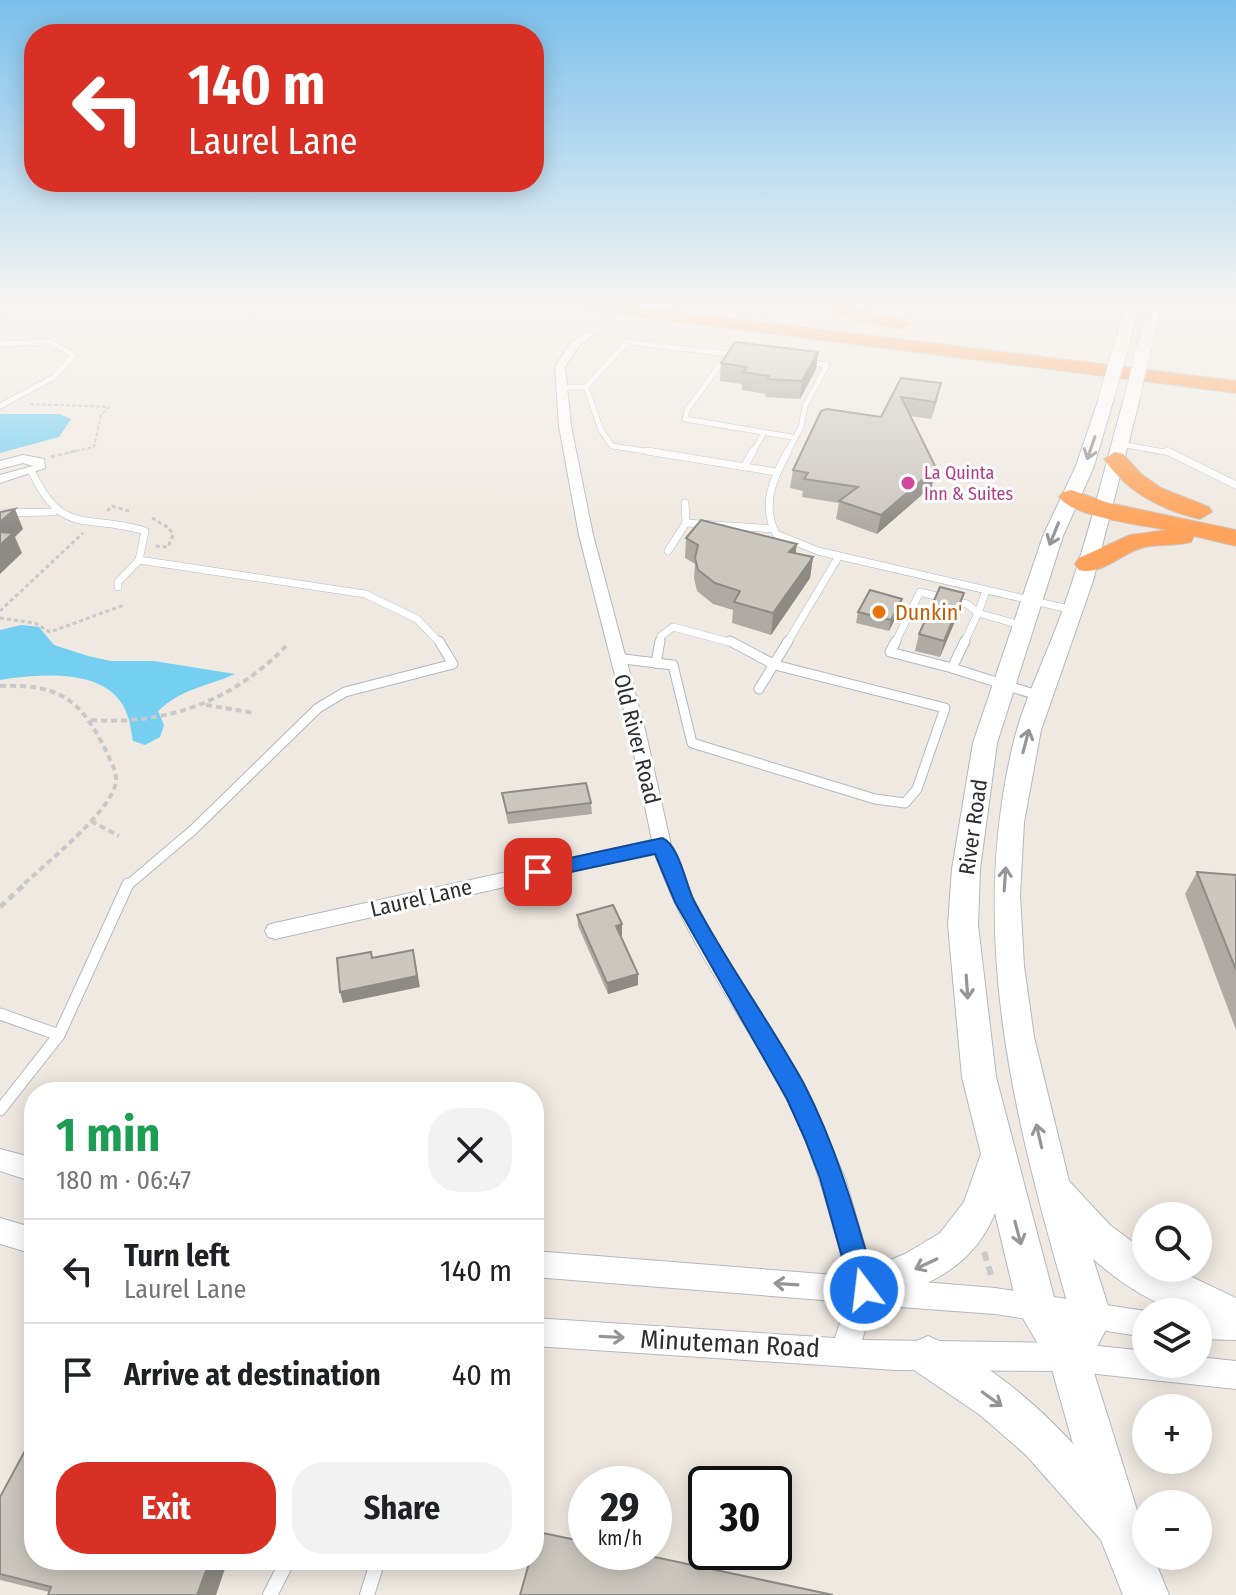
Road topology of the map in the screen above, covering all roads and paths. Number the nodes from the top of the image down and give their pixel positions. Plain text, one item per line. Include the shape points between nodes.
1 (49, 379) edge
2 (561, 379) edge
3 (593, 379) edge
4 (709, 379) edge
5 (819, 379) edge
6 (1111, 379) edge
7 (1136, 379) edge
8 (1181, 379) edge
9 (562, 387) junction
10 (586, 387) junction
11 (1236, 388) edge
12 (3, 405) edge
13 (764, 433) junction
14 (792, 437) junction
15 (1118, 452) junction
16 (0, 465) edge
17 (34, 466) junction
18 (744, 467) junction
19 (776, 472) junction
20 (0, 479) edge
21 (1236, 485) edge
22 (1071, 497) junction
23 (685, 503) dead end
24 (1104, 504) junction
25 (54, 512) junction
26 (0, 513) edge
27 (686, 523) junction
28 (1228, 528) edge
29 (774, 529) junction
30 (79, 536) dead end
31 (668, 551) dead end
32 (839, 556) junction
33 (139, 560) junction
34 (1088, 564) junction
35 (118, 587) dead end
36 (986, 591) junction
37 (1033, 600) junction
38 (124, 605) dead end
39 (1073, 610) junction
40 (0, 611) edge
41 (978, 613) junction
42 (0, 618) edge
43 (1024, 626) junction
44 (286, 646) dead end
45 (616, 658) junction
46 (656, 663) junction
47 (775, 665) junction
48 (952, 668) junction
49 (1002, 685) junction
50 (0, 686) edge
51 (759, 689) dead end
52 (1040, 696) junction
53 (202, 705) junction
54 (255, 713) dead end
55 (91, 720) junction
56 (91, 821) junction
57 (119, 836) dead end
58 (662, 845) junction
59 (0, 907) edge
60 (275, 931) dead end
61 (0, 1014) edge
62 (59, 1035) junction
63 (0, 1110) edge
64 (997, 1158) junction
65 (0, 1160) edge
66 (24, 1167) edge
67 (1047, 1174) junction
68 (0, 1231) edge
69 (24, 1238) edge
70 (981, 1242) dead end
71 (544, 1265) edge
72 (993, 1278) dead end
73 (864, 1290) junction
74 (1038, 1310) junction
75 (1092, 1318) junction
76 (1236, 1318) edge
77 (1132, 1322) edge
78 (1212, 1325) edge
79 (1236, 1326) edge
80 (544, 1333) edge
81 (845, 1351) junction
82 (928, 1356) junction
83 (1069, 1357) junction
84 (1236, 1375) edge
85 (1119, 1528) junction
86 (283, 1570) edge
87 (375, 1570) edge
88 (270, 1595) edge
89 (367, 1595) edge
90 (1146, 1595) edge

1 - 12 lane
2 - 9 street, Old River Road
3 - 10 lane
4 - 13 lane via 685,419
5 - 14 lane
6 -> 22 main road, River Road, bridge
7 - 15 main road, River Road, bridge
8 - 11 highway
9 - 10 lane
9 - 45 street, Old River Road via 586,535
10 - 18 lane via 612,446
12 - 17 path via 109,407 101,415 94,447
13 - 14 lane
13 - 18 lane
14 - 19 lane
15 - 21 lane via 1164,450
15 - 24 main road, River Road
15 - 28 highway via 1131,481
16 - 17 street
17 - 20 street
17 - 25 lane via 41,494
18 - 19 lane
19 - 29 lane via 769,486
22 - 24 highway
22 -> 37 main road, River Road
23 - 27 lane
24 - 28 highway
24 - 34 main road, River Road
25 - 26 lane
25 - 33 lane via 72,520 145,531
27 - 29 lane
27 - 31 lane
28 - 34 highway via 1139,540
29 - 32 lane via 789,542
30 - 40 path
32 - 36 lane
32 - 47 lane
33 - 35 lane
33 - 62 lane via 342,587 402,609 444,644 453,664 345,692 318,708 204,820 127,885
34 - 39 main road, River Road
36 - 37 lane
36 - 41 lane
37 - 39 lane
37 - 43 main road, River Road
38 - 42 path via 50,632 35,623
39 - 52 main road, River Road
41 - 43 lane
41 - 48 lane
41 - 48 lane via 967,604 920,592 890,652
43 - 49 main road, River Road
44 - 53 path via 257,676
45 - 46 lane
45 - 58 street, Old River Road
46 - 47 lane via 661,636 673,627 724,638
46 - 47 lane via 673,665 692,743 875,799 905,803 917,789 945,708
47 - 51 lane
48 - 49 lane
49 - 52 lane
49 -> 64 main road, River Road via 985,743 963,925 979,1077
50 - 55 path via 52,690
67 -> 52 main road, River Road via 1018,1048 1004,884 1024,748
53 - 54 path
53 - 55 path via 118,723
55 - 56 path via 116,773 115,787
56 - 57 path
56 - 59 path
58 - 60 street, Laurel Lane
58 - 73 street, Old River Road via 681,895 817,1138
61 - 62 lane
62 - 63 lane
64 -> 73 main road via 970,1231 949,1252
64 -> 74 main road, River Road
65 - 66 street
67 - 75 main road, River Road
67 - 76 main road via 1075,1217 1119,1259
68 - 69 street
70 - 72 path
73 -> 71 street
73 - 74 street via 995,1301
73 - 81 street
74 - 75 street
74 - 83 main road, River Road
75 - 77 street
75 - 83 main road
78 - 79 street
80 -> 81 street, Minuteman Road
81 - 82 street, Minuteman Road
82 - 83 street, Minuteman Road
82 -> 85 main road via 995,1400 1041,1440
83 - 84 street, Minuteman Road
83 - 85 main road, River Road
85 - 90 main road, River Road
86 - 88 lane
87 - 89 lane

